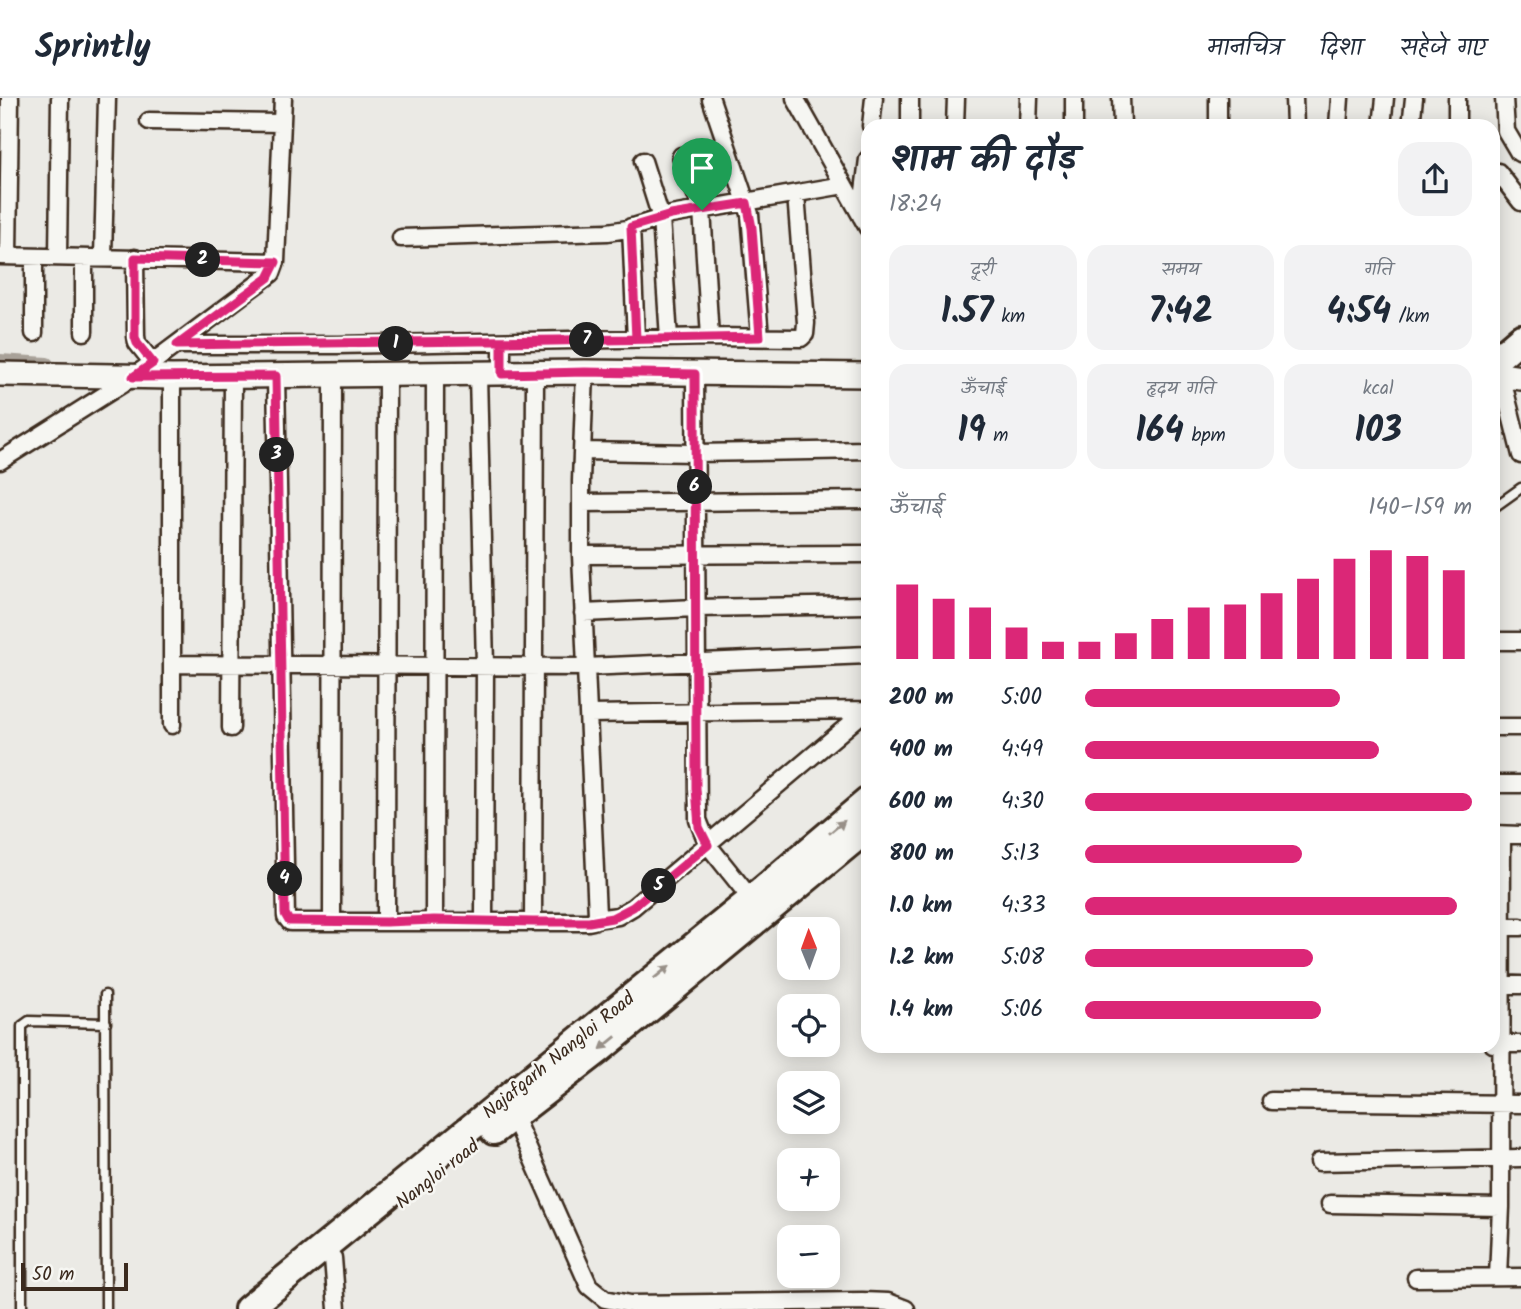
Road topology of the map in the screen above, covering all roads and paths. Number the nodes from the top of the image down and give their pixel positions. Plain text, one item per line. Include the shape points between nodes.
1 (10, 98) edge
2 (60, 98) edge
3 (107, 98) edge
4 (283, 98) edge
5 (874, 98) edge
6 (910, 98) edge
7 (956, 98) edge
8 (1029, 98) edge
9 (1074, 98) edge
10 (1121, 98) edge
11 (1218, 98) edge
12 (1294, 98) edge
13 (1340, 98) edge
14 (1385, 98) edge
15 (1414, 98) edge
16 (1457, 98) edge
17 (1504, 98) edge
18 (711, 99) edge
19 (802, 101) edge
20 (872, 119) edge
21 (910, 119) edge
22 (955, 119) edge
23 (1028, 119) edge
24 (1074, 119) edge
25 (1122, 119) edge
26 (1218, 119) edge
27 (1295, 119) edge
28 (1338, 119) edge
29 (1383, 119) edge
30 (1412, 119) edge
31 (1457, 119) edge
32 (149, 121) dead end
33 (281, 123) junction
34 (1520, 153) edge
35 (681, 156) dead end
36 (643, 161) dead end
37 (1500, 170) edge
38 (1500, 179) edge
39 (844, 185) junction
40 (796, 194) junction
41 (1521, 202) edge
42 (747, 203) junction
43 (702, 210) junction
44 (861, 215) edge
45 (661, 218) junction
46 (631, 227) junction
47 (401, 238) dead end
48 (4, 256) edge
49 (34, 257) junction
50 (58, 257) junction
51 (103, 257) junction
52 (84, 258) junction
53 (135, 258) junction
54 (276, 262) junction
55 (84, 332) dead end
56 (34, 333) dead end
57 (710, 337) junction
58 (760, 337) junction
59 (669, 338) junction
60 (636, 339) junction
61 (177, 345) junction
62 (502, 345) junction
63 (1507, 351) edge
64 (143, 370) junction
65 (502, 371) junction
66 (585, 372) junction
67 (535, 373) junction
68 (0, 374) edge
69 (387, 374) junction
70 (435, 374) junction
71 (695, 374) junction
72 (861, 374) edge
73 (333, 375) junction
74 (478, 375) junction
75 (233, 376) junction
76 (276, 376) junction
77 (172, 377) junction
78 (861, 450) edge
79 (582, 451) junction
80 (695, 453) junction
81 (1521, 455) edge
82 (0, 461) edge
83 (1521, 488) edge
84 (861, 500) edge
85 (580, 503) junction
86 (1500, 503) edge
87 (695, 504) junction
88 (695, 554) junction
89 (861, 554) edge
90 (581, 555) junction
91 (861, 605) edge
92 (696, 608) junction
93 (583, 612) junction
94 (1500, 641) edge
95 (1521, 641) edge
96 (861, 655) edge
97 (696, 661) junction
98 (172, 664) junction
99 (388, 664) junction
100 (435, 664) junction
101 (232, 665) junction
102 (334, 665) junction
103 (485, 665) junction
104 (281, 666) junction
105 (534, 667) junction
106 (586, 667) junction
107 (861, 710) edge
108 (696, 712) junction
109 (589, 714) junction
110 (861, 715) edge
111 (172, 725) dead end
112 (1500, 727) edge
113 (1521, 727) edge
114 (231, 728) dead end
115 (1500, 784) edge
116 (1521, 785) edge
117 (861, 808) edge
118 (861, 833) edge
119 (1500, 834) edge
120 (1521, 835) edge
121 (708, 845) junction
122 (758, 907) junction
123 (595, 919) junction
124 (434, 920) junction
125 (484, 921) junction
126 (332, 922) junction
127 (386, 922) junction
128 (533, 922) junction
129 (1500, 927) edge
130 (1521, 927) edge
131 (1500, 984) edge
132 (1521, 985) edge
133 (105, 995) dead end
134 (106, 1023) junction
135 (1500, 1044) edge
136 (1521, 1044) edge
137 (1497, 1053) edge
138 (1271, 1101) dead end
139 (1500, 1104) junction
140 (1521, 1104) edge
141 (513, 1115) junction
142 (1500, 1158) junction
143 (1521, 1158) edge
144 (1319, 1162) dead end
145 (1330, 1204) dead end
146 (1501, 1207) junction
147 (327, 1252) junction
148 (1498, 1277) junction
149 (1521, 1277) edge
150 (1416, 1278) dead end
151 (22, 1309) edge
152 (106, 1309) edge
153 (248, 1309) edge
154 (267, 1309) edge
155 (337, 1309) edge
156 (906, 1309) edge

1 - 48 street
2 - 50 street
3 - 51 street
4 - 33 street
5 - 20 street
6 - 21 street
7 - 22 street
8 - 23 street
9 - 24 street
10 - 25 street
11 - 26 street
12 - 27 street
13 - 28 street
14 - 29 street
15 - 30 street
16 - 31 street
17 - 34 street via 1506,131
18 - 42 street
19 - 39 street
32 - 33 street
33 - 54 street
34 - 37 street
35 - 43 street
36 - 45 street
38 - 41 street
39 - 40 street
39 - 44 street
40 - 42 street
40 - 58 street via 806,332 794,339
42 - 43 street
42 - 58 street
43 - 45 street
43 - 57 street
45 - 46 street
45 - 59 street
46 - 47 street via 599,233
46 - 60 street
48 - 49 street
49 - 50 street
49 - 56 street
50 - 52 street
51 - 52 street
51 - 53 street
52 - 55 street
53 - 54 street
53 - 64 street via 135,337
54 - 61 street via 268,278
57 - 58 street
57 - 59 street
59 - 60 street
60 - 62 street
61 - 62 street
61 - 64 street
62 - 65 street
63 - 81 street
64 - 68 street
64 - 77 street
64 - 82 street
65 - 67 street
65 - 74 street
66 - 67 street
66 - 71 street
66 - 79 street
67 - 105 street
69 - 70 street
69 - 73 street
69 - 99 street
70 - 74 street
70 - 100 street
71 - 72 street
71 - 80 street
73 - 76 street
73 - 102 street
74 - 103 street
75 - 76 street
75 - 77 street
75 - 101 street
76 - 104 street
77 - 98 street
78 - 80 street
79 - 80 street
79 - 85 street
80 - 87 street
83 - 86 lane
84 - 87 street
85 - 87 street
85 - 90 street
87 - 88 street
88 - 89 street
88 - 90 street
88 - 92 street
90 - 93 street
91 - 92 street
92 - 93 street
92 - 97 street
93 - 106 street
94 - 95 street
96 - 97 street
97 - 106 street
97 - 108 street
98 - 101 street
98 - 111 street
99 - 100 street
99 - 102 street
99 - 127 street
100 - 103 street
100 - 124 street
101 - 104 street
101 - 114 street
102 - 104 street
102 - 126 street
103 - 105 street
103 - 125 street
104 - 126 street via 286,917 290,922
105 - 106 street
105 - 128 street
106 - 109 street
107 - 108 street
108 - 109 street
108 - 121 street via 698,820
109 - 123 street
110 - 121 street
112 - 113 street
115 - 116 street
122 -> 117 main road, Najafgarh Nangloi Road
118 - 122 main road, Nangloi road
119 - 120 street
121 - 122 street
121 - 123 street via 627,912
122 -> 141 main road, Nangloi road via 599,1050
147 -> 122 main road, Najafgarh Nangloi Road
123 - 128 street
124 - 125 street
124 - 127 street
125 - 128 street
126 - 127 street
129 - 130 street
131 - 132 street
133 - 134 lane
134 - 151 lane via 22,1024
134 - 152 lane
135 - 136 street
137 - 139 street
138 - 139 street
139 - 140 street
139 - 142 street
141 - 147 main road, Nangloi road
141 - 156 street via 589,1286 606,1299 630,1304 862,1301 888,1302
142 - 143 street
142 - 144 street
142 - 146 street
145 - 146 street
146 - 148 street
147 - 153 main road, Najafgarh Nangloi Road
147 - 154 main road, Nangloi road
147 - 155 street
148 - 149 street
148 - 150 street

